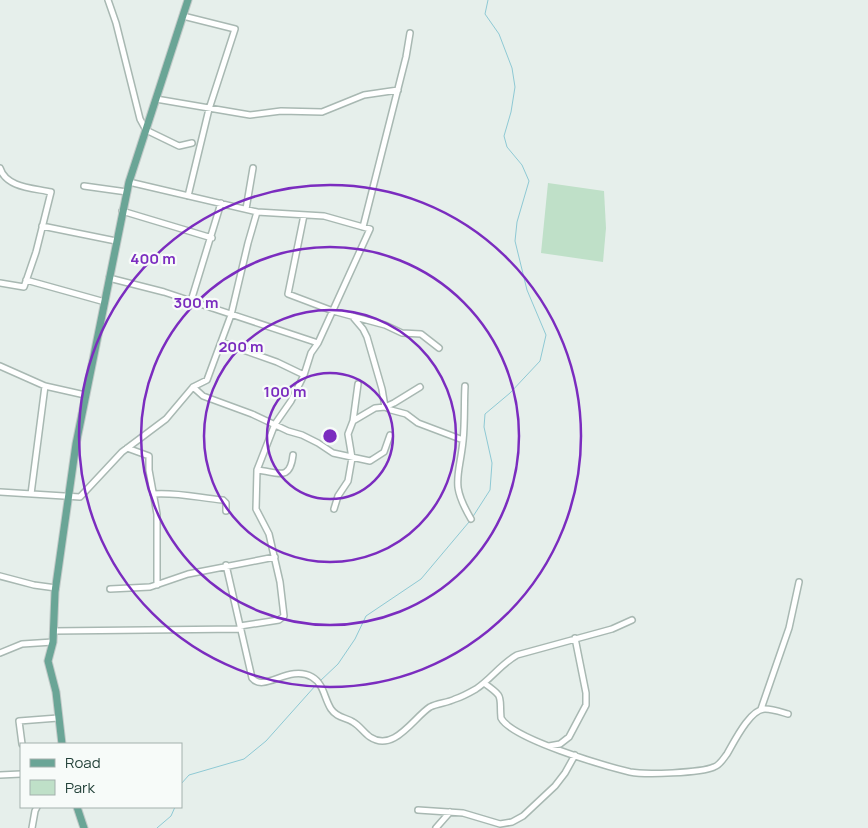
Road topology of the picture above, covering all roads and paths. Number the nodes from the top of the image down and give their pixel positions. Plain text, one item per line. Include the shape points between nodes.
1 (108, 0) edge
2 (188, 0) edge
3 (183, 16) junction
4 (410, 33) dead end
5 (398, 90) junction
6 (156, 98) junction
7 (209, 109) junction
8 (146, 130) junction
9 (192, 143) dead end
10 (0, 168) edge
11 (254, 168) dead end
12 (129, 182) junction
13 (84, 186) dead end
14 (127, 192) junction
15 (188, 196) junction
16 (221, 203) junction
17 (246, 209) junction
18 (122, 211) junction
19 (258, 212) junction
20 (304, 215) junction
21 (42, 226) junction
22 (364, 227) junction
23 (212, 238) junction
24 (116, 241) junction
25 (109, 278) junction
26 (26, 280) junction
27 (0, 283) edge
28 (191, 301) junction
29 (105, 302) junction
30 (333, 310) junction
31 (231, 315) junction
32 (352, 316) junction
33 (221, 342) junction
34 (318, 344) junction
35 (439, 348) dead end
36 (0, 366) edge
37 (304, 375) junction
38 (358, 384) dead end
39 (45, 386) junction
40 (465, 386) dead end
41 (193, 387) junction
42 (420, 387) dead end
43 (86, 395) junction
44 (385, 406) junction
45 (353, 421) junction
46 (275, 424) junction
47 (390, 435) dead end
48 (464, 440) junction
49 (127, 448) junction
50 (294, 455) dead end
51 (352, 458) junction
52 (257, 470) junction
53 (0, 492) edge
54 (31, 494) junction
55 (153, 494) junction
56 (68, 497) junction
57 (334, 510) dead end
58 (226, 512) dead end
59 (471, 519) dead end
60 (275, 557) junction
61 (226, 566) junction
62 (0, 576) edge
63 (799, 582) dead end
64 (157, 585) junction
65 (56, 588) junction
66 (110, 589) dead end
67 (632, 620) dead end
68 (241, 628) junction
69 (54, 631) junction
70 (575, 638) junction
71 (53, 642) junction
72 (0, 653) edge
73 (484, 683) junction
74 (762, 709) junction
75 (788, 714) dead end
76 (58, 718) junction
77 (22, 743) edge
78 (62, 743) edge
79 (548, 746) junction
80 (574, 755) junction
81 (20, 774) edge
82 (0, 775) edge
83 (35, 808) edge
84 (77, 808) edge
85 (418, 810) dead end
86 (450, 812) junction
87 (32, 828) edge
88 (84, 828) edge
89 (436, 828) edge

1 - 8 street via 140,119
2 - 3 main road
3 - 6 main road
3 - 7 street via 235,29
4 - 5 street
5 - 7 street via 364,96 322,112 281,111 250,115
5 - 22 street
6 - 7 street
6 - 8 main road
7 - 15 street
8 - 9 street via 179,146
8 - 12 main road
10 - 21 street via 12,183 51,192
11 - 17 street
12 - 14 main road
12 - 15 street
13 - 14 street
14 - 18 main road
15 - 16 street
16 - 17 street
16 - 23 street
17 - 19 street
18 - 23 street
18 - 24 main road
19 - 20 street
19 - 31 street
20 - 22 street via 324,216
20 - 30 street via 288,294
21 - 24 street
21 - 26 street
22 - 30 street via 370,229
23 - 28 street
24 - 25 main road
25 - 28 street
25 - 29 main road
26 - 27 street via 24,288
26 - 29 street
28 - 31 street
29 - 43 main road
30 - 32 street
30 - 34 street
31 - 33 street
31 - 34 street
32 - 35 street via 402,332 421,334
32 - 44 street via 367,336
33 - 37 street
33 - 41 street via 208,380
34 - 37 street via 311,353
36 - 39 street
37 - 46 street
38 - 45 street
39 - 43 street
39 - 54 street
40 - 48 street
41 - 46 street via 203,396
41 - 49 street via 166,419
42 - 44 street
43 - 56 main road
44 - 45 street
44 - 48 street via 406,414 418,423
45 - 51 street via 348,434
46 - 51 street via 333,453
46 - 52 street
47 - 51 street via 384,452 370,461
48 - 59 street via 456,480 461,503
49 - 55 street via 149,456
49 - 56 street via 80,498
50 - 52 street via 292,466 283,474
51 - 57 street via 348,481
52 - 60 street via 256,509 269,534
53 - 54 street
54 - 56 street
55 - 58 street via 223,500
55 - 64 street
56 - 65 main road
60 - 61 street
60 - 68 street via 284,616 279,620
61 - 64 street
61 - 68 street
62 - 65 street
63 - 74 street via 789,628
64 - 66 street
65 - 69 main road
67 - 70 street via 612,629
68 - 69 street
68 - 73 street via 255,681 263,684 293,673 309,676 322,688 336,714 378,740 398,735 431,707 455,700
69 - 71 main road
70 - 73 street via 517,655
70 - 79 street via 586,705 569,738
71 - 72 street via 22,644
71 - 76 main road via 48,661 56,692
73 - 79 street via 500,695 503,721
74 - 75 street
74 - 80 street via 752,715 722,762 711,769 645,774
76 - 77 street via 19,721
76 - 78 main road
79 - 80 street
80 - 86 street via 555,786 512,822 500,824
81 - 82 street
83 - 87 street
84 - 88 main road
85 - 86 street
86 - 89 street

